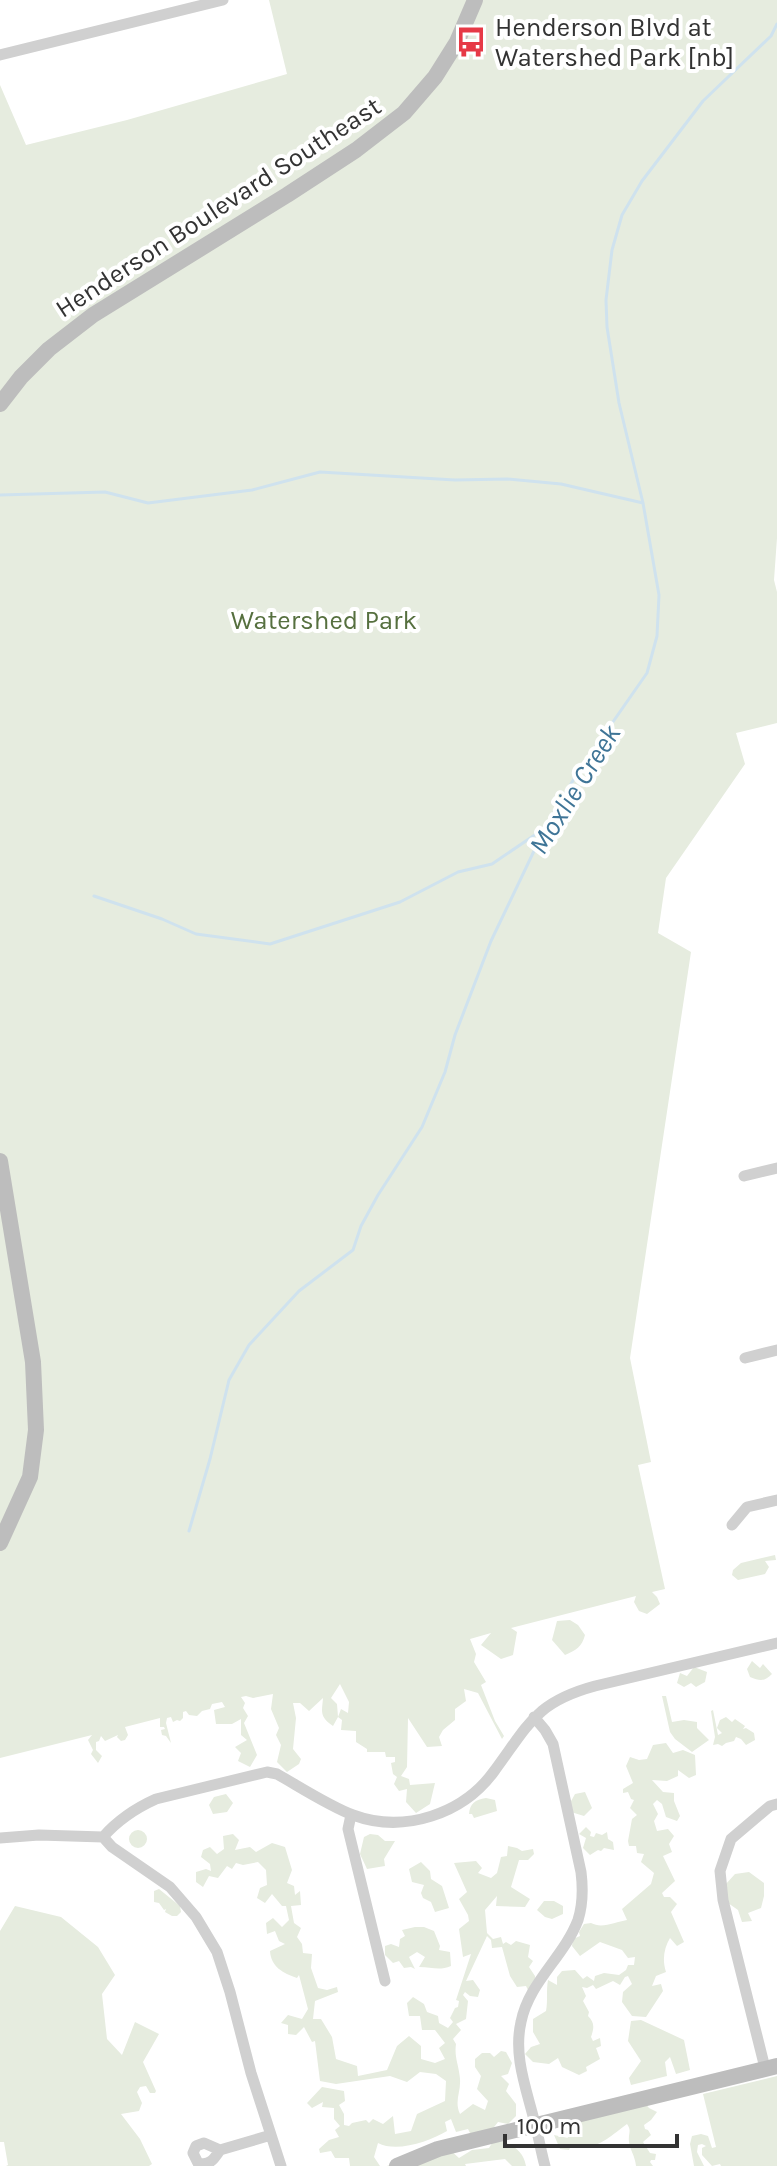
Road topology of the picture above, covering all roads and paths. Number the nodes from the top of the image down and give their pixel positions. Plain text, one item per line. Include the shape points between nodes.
1 (223, 0) edge
2 (475, 0) edge
3 (0, 55) edge
4 (0, 404) edge
5 (0, 1161) edge
6 (777, 1168) edge
7 (744, 1176) dead end
8 (777, 1350) edge
9 (745, 1358) dead end
10 (777, 1500) edge
11 (732, 1525) dead end
12 (0, 1543) edge
13 (777, 1643) edge
14 (534, 1717) junction
15 (777, 1804) edge
16 (351, 1815) junction
17 (103, 1837) junction
18 (0, 1838) edge
19 (385, 1981) dead end
20 (771, 2067) edge
21 (535, 2125) junction
22 (271, 2135) junction
23 (220, 2150) dead end
24 (281, 2166) edge
25 (397, 2166) edge
26 (545, 2166) edge

1 - 3 street
2 - 4 main road, Henderson Boulevard Southeast via 457,42 404,113 287,195 93,315 49,349
5 - 12 main road via 33,1362 36,1430 30,1477
6 - 7 street
8 - 9 street
10 - 11 street via 747,1507
13 - 14 street via 571,1693
14 - 16 street via 488,1780 447,1810 404,1822
14 - 21 street via 553,1744 583,1889 577,1921 537,1982 521,2022 519,2061
15 - 20 street via 731,1839 720,1871 723,1900
16 - 17 street via 267,1772 156,1799
16 - 19 street via 348,1829
17 - 18 street
17 - 22 street via 170,1887 217,1952
20 - 21 main road
21 - 25 main road via 438,2149
21 - 26 street
22 - 23 street
22 - 24 street

